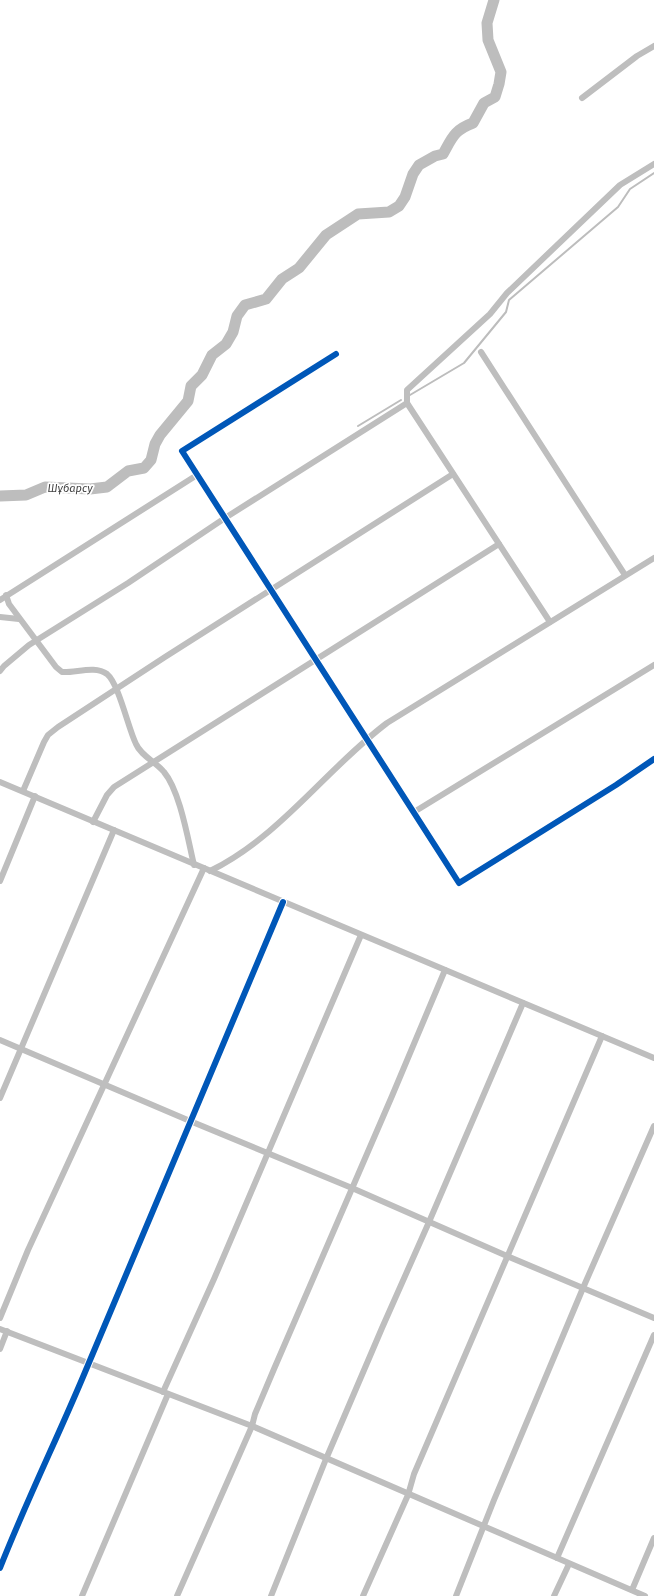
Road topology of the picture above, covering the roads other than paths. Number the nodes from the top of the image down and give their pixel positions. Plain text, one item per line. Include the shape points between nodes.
1 (654, 46) edge
2 (582, 98) dead end
3 (654, 164) edge
4 (482, 352) dead end
5 (336, 354) dead end
6 (407, 403) junction
7 (453, 474) junction
8 (197, 475) junction
9 (225, 518) junction
10 (499, 544) junction
11 (654, 558) edge
12 (625, 575) junction
13 (270, 590) junction
14 (6, 595) junction
15 (0, 600) edge
16 (0, 617) edge
17 (19, 619) junction
18 (550, 622) junction
19 (36, 641) junction
20 (315, 660) junction
21 (654, 665) edge
22 (0, 671) edge
23 (116, 689) junction
24 (367, 738) junction
25 (654, 759) edge
26 (153, 762) junction
27 (0, 782) edge
28 (23, 791) junction
29 (35, 796) junction
30 (414, 812) junction
31 (93, 822) junction
32 (114, 830) junction
33 (194, 865) junction
34 (204, 868) junction
35 (210, 872) junction
36 (0, 880) edge
37 (283, 902) junction
38 (361, 934) junction
39 (445, 970) junction
40 (523, 1003) junction
41 (602, 1036) junction
42 (0, 1040) edge
43 (21, 1049) junction
44 (654, 1058) edge
45 (104, 1085) junction
46 (0, 1098) edge
47 (190, 1121) junction
48 (654, 1126) edge
49 (268, 1152) junction
50 (352, 1188) junction
51 (429, 1222) junction
52 (507, 1256) junction
53 (583, 1288) junction
54 (0, 1318) edge
55 (654, 1318) edge
56 (0, 1328) edge
57 (7, 1331) junction
58 (654, 1336) edge
59 (0, 1349) edge
60 (89, 1364) junction
61 (166, 1393) junction
62 (252, 1426) junction
63 (326, 1459) junction
64 (408, 1495) junction
65 (484, 1527) junction
66 (654, 1538) edge
67 (557, 1558) junction
68 (569, 1564) junction
69 (0, 1568) edge
70 (632, 1590) junction
71 (82, 1596) edge
72 (177, 1596) edge
73 (271, 1596) edge
74 (363, 1596) edge
75 (456, 1596) edge
76 (554, 1596) edge
77 (645, 1596) edge

1 - 2 street
3 - 6 street via 620,184 507,293 490,314 407,390
4 - 12 street
5 - 8 street via 182,451
6 - 7 street
6 - 9 street
7 - 10 street
7 - 13 street
8 - 9 street
8 - 14 street
9 - 13 street
9 - 19 street
10 - 18 street
10 - 20 street
11 - 12 street
12 - 18 street
13 - 20 street
13 - 23 street
14 - 15 street
14 - 17 street
16 - 17 street
17 - 19 street
18 - 24 street
19 - 22 street
19 - 23 street via 62,672 98,670 107,675
20 - 24 street
20 - 26 street
21 - 30 street
23 - 26 street via 137,746
23 - 28 street via 48,735
24 - 30 street
24 - 35 street via 286,818 230,862
25 - 30 street via 459,883
26 - 31 street via 114,787 106,795
26 - 33 street via 164,772 180,807
27 - 28 street
28 - 29 street
29 - 31 street
29 - 36 street
31 - 32 street
32 - 33 street
32 - 43 street
33 - 34 street
34 - 35 street
34 - 45 street
35 - 37 street
37 - 38 street
37 - 47 street
38 - 39 street
38 - 49 street
39 - 40 street
39 - 50 street
40 - 41 street
40 - 51 street
41 - 44 street
41 - 52 street
42 - 43 street
43 - 45 street
43 - 46 street
45 - 47 street
45 - 54 street via 28,1250
47 - 49 street
47 - 60 street
48 - 53 street
49 - 50 street
49 - 61 street
50 - 51 street
50 - 62 street via 257,1408
51 - 52 street
51 - 63 street
52 - 53 street
52 - 64 street via 414,1474
53 - 55 street
53 - 65 street
56 - 57 street
57 - 59 street
57 - 60 street
58 - 67 street
60 - 61 street
60 - 69 street via 17,1524
61 - 62 street
61 - 71 street
62 - 63 street
62 - 72 street
63 - 64 street
63 - 73 street
64 - 65 street
64 - 74 street
65 - 67 street
65 - 75 street
66 - 70 street
67 - 68 street
68 - 70 street
68 - 76 street
70 - 77 street

